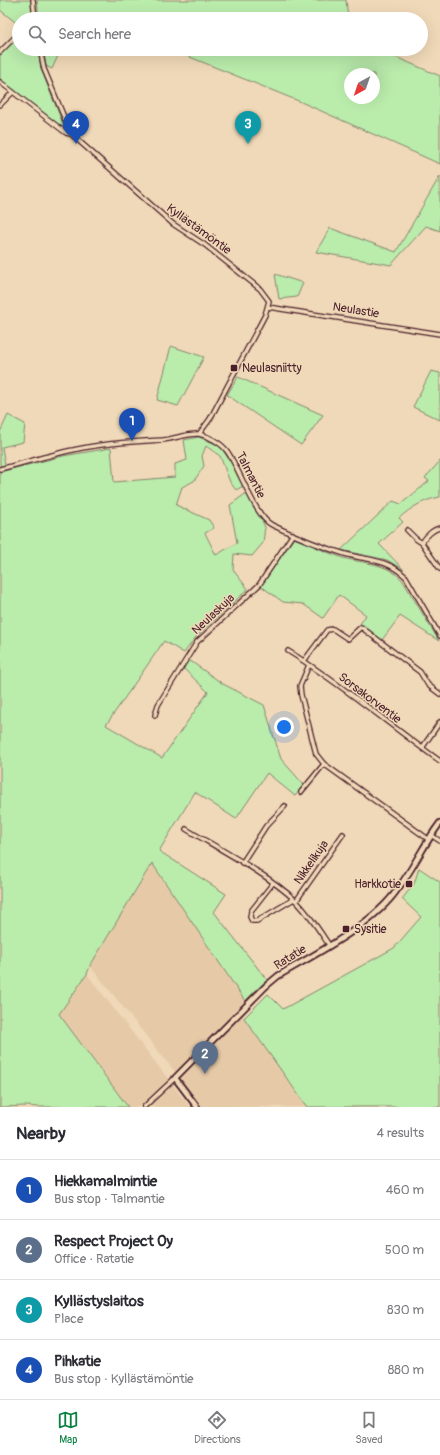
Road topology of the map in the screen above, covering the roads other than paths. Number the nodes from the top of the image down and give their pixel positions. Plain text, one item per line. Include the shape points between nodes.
1 (33, 0) edge
2 (34, 12) edge
3 (12, 40) edge
4 (0, 52) edge
5 (41, 56) edge
6 (0, 82) edge
7 (13, 92) junction
8 (0, 105) edge
9 (70, 134) junction
10 (268, 308) junction
11 (440, 334) edge
12 (199, 434) junction
13 (0, 469) edge
14 (440, 528) edge
15 (407, 530) dead end
16 (293, 534) junction
17 (422, 543) junction
18 (440, 569) edge
19 (440, 636) edge
20 (288, 651) dead end
21 (304, 661) junction
22 (309, 664) junction
23 (440, 694) edge
24 (155, 715) dead end
25 (440, 722) edge
26 (422, 748) junction
27 (440, 761) edge
28 (324, 764) junction
29 (301, 792) dead end
30 (285, 806) dead end
31 (440, 823) edge
32 (186, 829) dead end
33 (343, 834) dead end
34 (430, 837) junction
35 (440, 841) edge
36 (242, 863) junction
37 (273, 883) junction
38 (295, 900) junction
39 (329, 945) junction
40 (175, 1078) junction
41 (144, 1107) edge
42 (197, 1107) edge

1 - 2 street
3 - 4 street
5 - 9 street, Kyllästämöntie via 44,69
6 - 7 street
7 - 8 street
7 - 9 street
9 - 10 street, Kyllästämöntie via 173,224 205,245 260,289 268,301
10 - 11 street, Neulastie
10 - 12 street via 210,419
12 - 13 street via 74,449
12 - 16 street, Talmantie via 215,440 226,450 240,472 256,508 266,521
14 - 17 street
15 - 17 street
16 - 19 street, Talmantie via 346,554 389,564 399,570 406,577
16 - 24 street, Neulaskuja via 259,586 197,642 158,705
17 - 18 street
20 - 21 street, Sorsakorventie
21 - 22 street, Sorsakorventie
21 - 23 street via 327,630 333,629 348,639 361,627 420,672 428,685
22 - 26 street, Sorsakorventie via 373,709 388,724
22 - 28 street via 302,679 301,695 316,754
25 - 26 street
26 - 27 street, Sorsakorventie
28 - 29 street
28 - 34 street
30 - 36 street via 266,826
31 - 34 street, Ratatie
32 - 36 street
33 - 38 street, Nikkelikuja
34 - 35 street
34 - 39 street, Ratatie via 389,900 368,920
36 - 37 street
37 - 38 street
37 - 38 street via 251,911 252,921 257,921
38 - 39 street
39 - 40 street, Ratatie via 266,986
40 - 41 street, Ratatie
40 - 42 street

